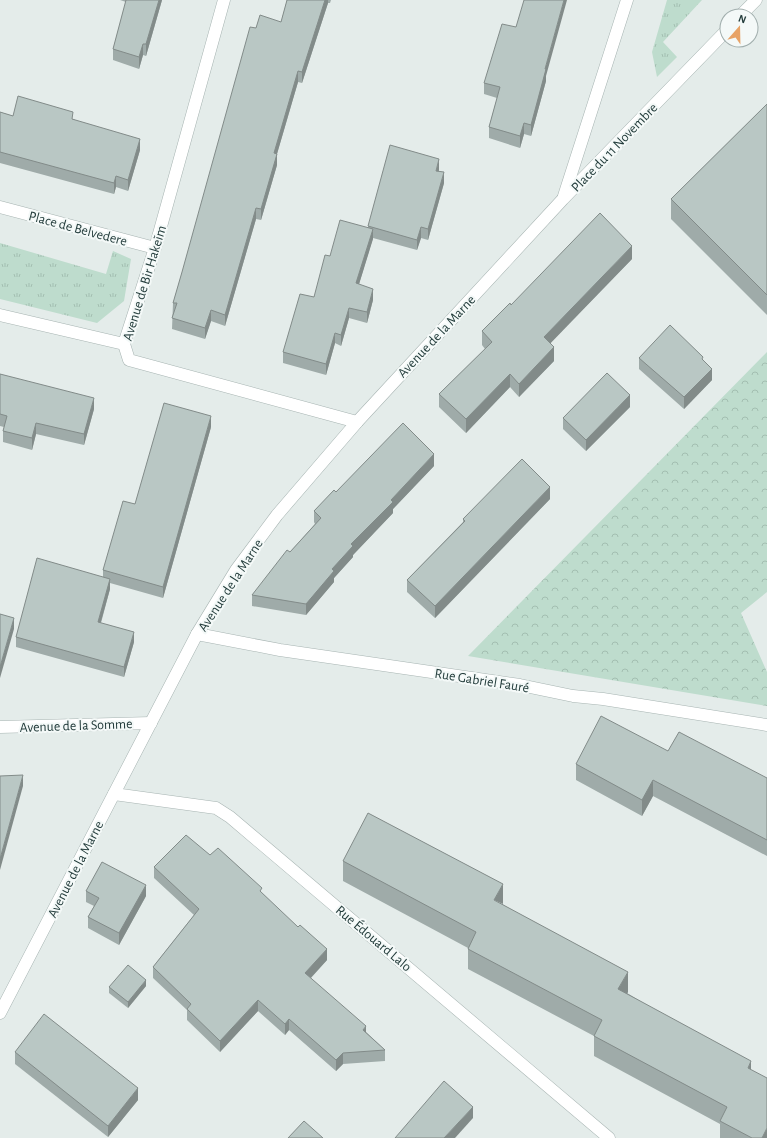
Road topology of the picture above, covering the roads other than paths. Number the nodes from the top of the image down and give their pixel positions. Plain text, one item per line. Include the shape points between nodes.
1 (224, 0) edge
2 (627, 0) edge
3 (756, 0) edge
4 (748, 8) edge
5 (719, 38) edge
6 (563, 199) junction
7 (0, 208) edge
8 (156, 248) junction
9 (0, 315) edge
10 (124, 344) junction
11 (357, 422) junction
12 (197, 634) junction
13 (151, 723) junction
14 (767, 725) edge
15 (0, 727) edge
16 (114, 794) junction
17 (0, 1013) edge
18 (609, 1138) edge

1 - 8 street, Avenue de Bir Hakeïm
2 - 6 street, Place du 11 Novembre
3 - 4 street
5 - 6 street, Place du 11 Novembre
6 - 11 street, Avenue de la Marne
7 - 8 street, Place de Belvedere
8 - 10 street, Avenue de Bir Hakeïm
9 - 10 street
10 - 11 street, Avenue de Bir Hakeïm via 129,360
11 - 12 street, Avenue de la Marne via 277,515 236,570
12 - 13 street, Avenue de la Marne
12 - 14 street, Rue Gabriel Fauré via 280,650
13 - 15 street, Avenue de la Somme
13 - 16 street, Avenue de la Marne
16 - 17 street, Avenue de la Marne
16 - 18 street, Rue Édouard Lalo via 216,808 230,817

